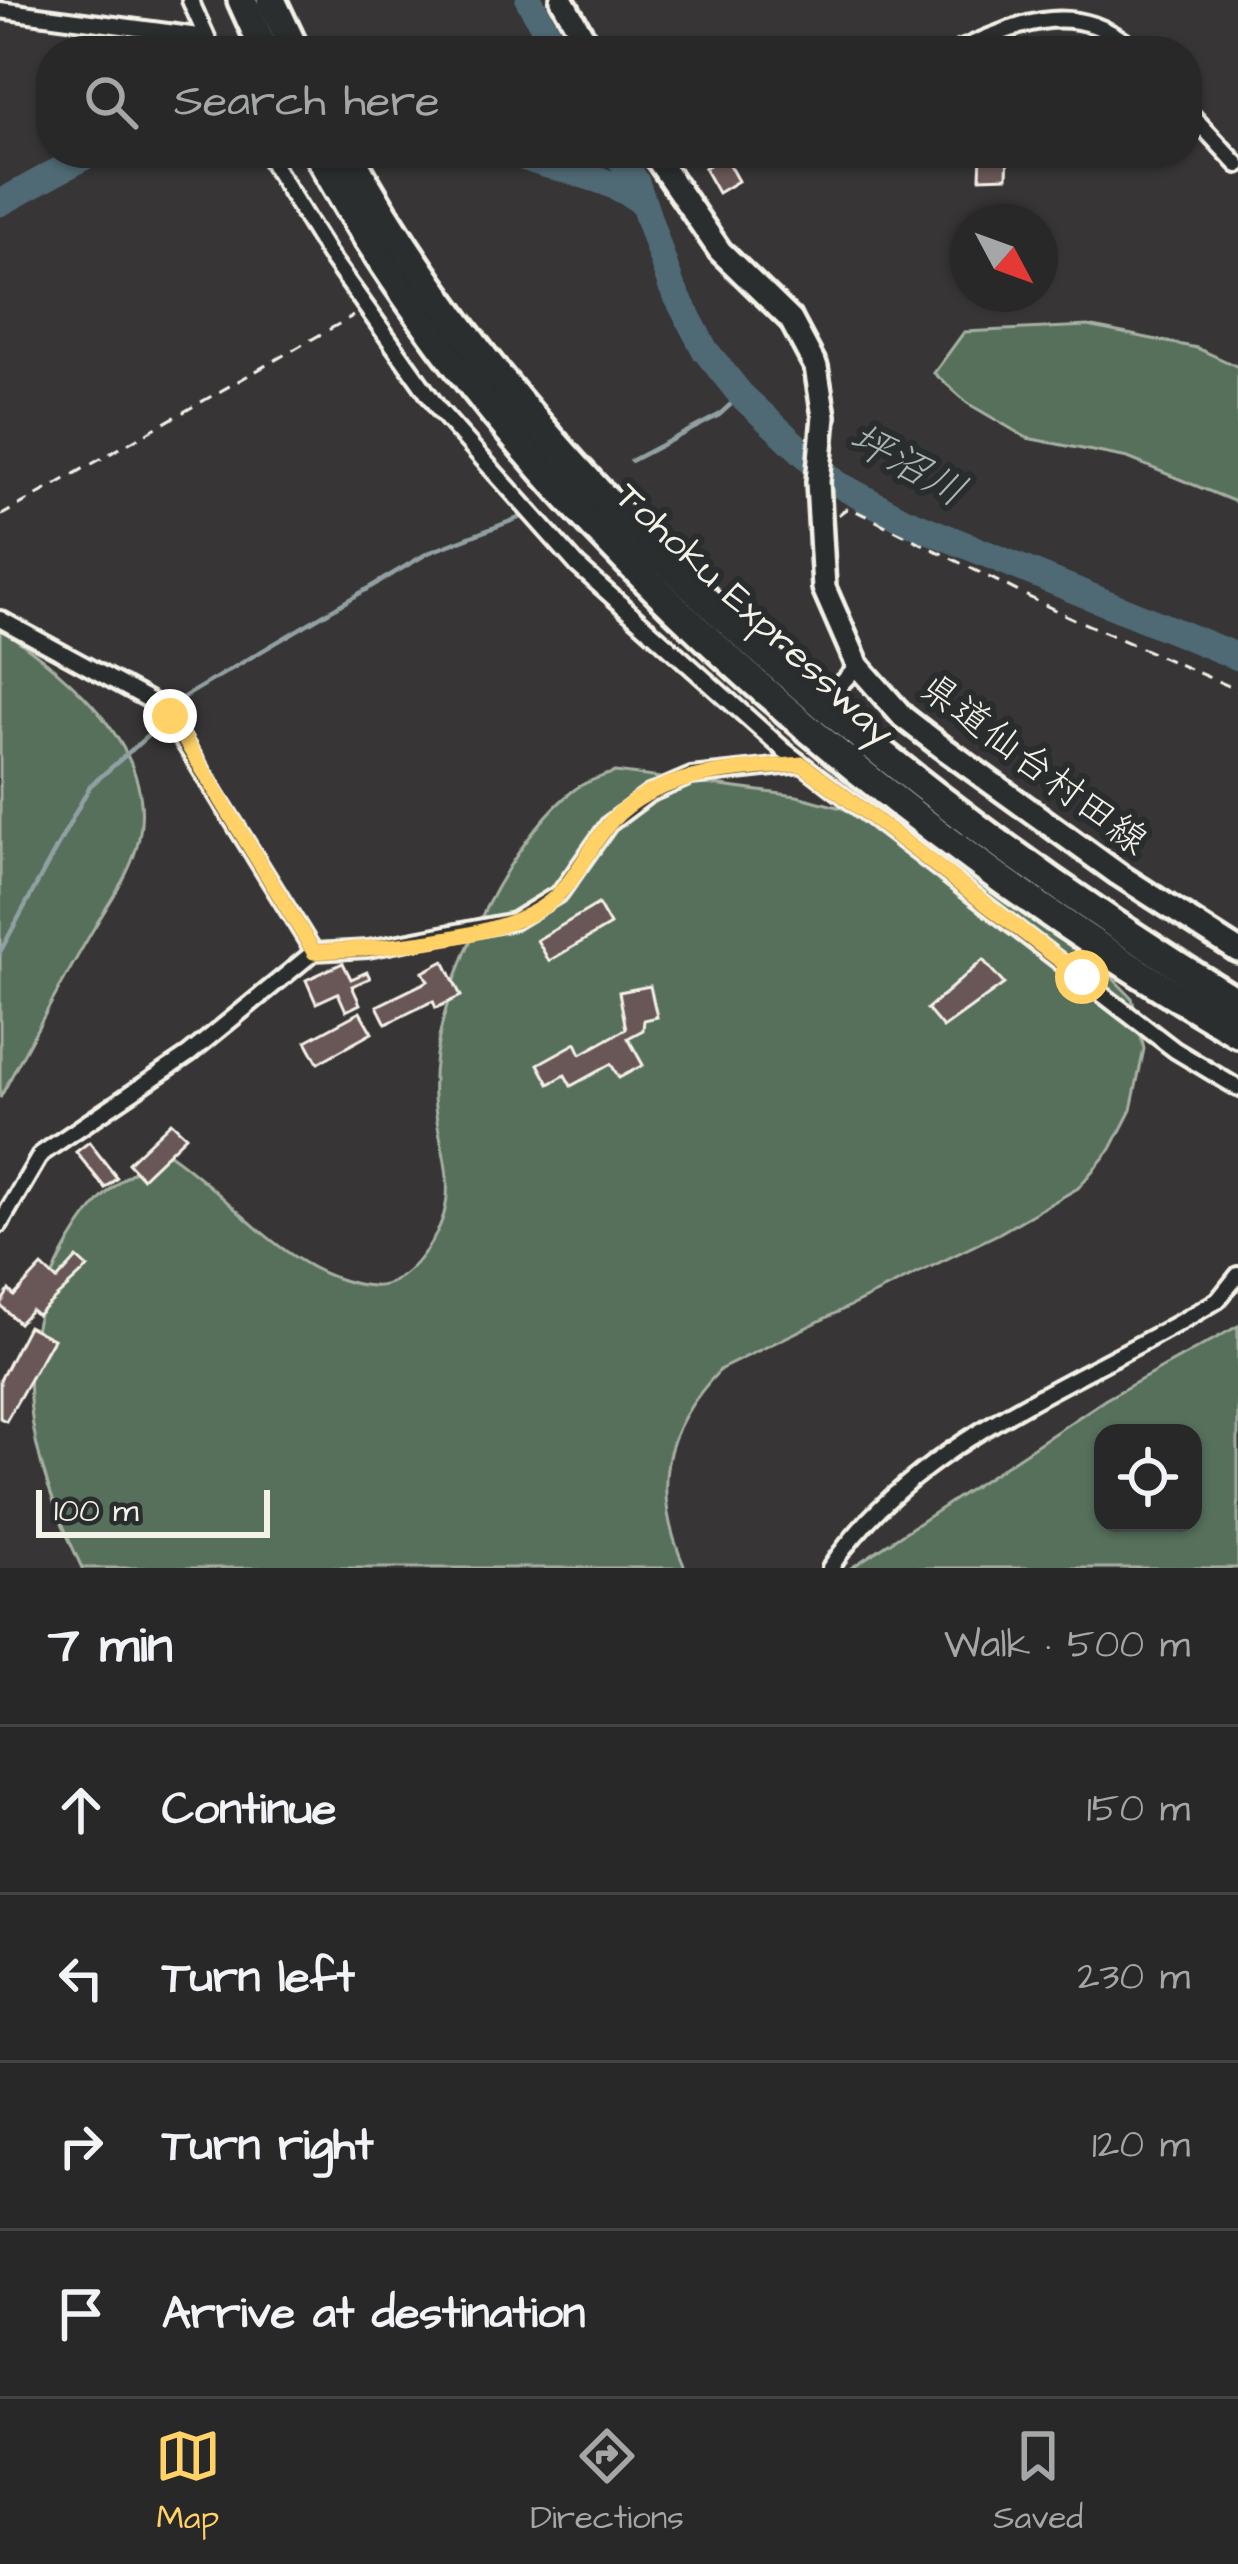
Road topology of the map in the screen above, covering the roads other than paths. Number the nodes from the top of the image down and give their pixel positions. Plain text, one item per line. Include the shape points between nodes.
1 (190, 0) edge
2 (242, 0) edge
3 (271, 0) edge
4 (562, 0) edge
5 (0, 10) edge
6 (161, 36) edge
7 (206, 36) edge
8 (258, 36) edge
9 (289, 36) edge
10 (582, 36) edge
11 (993, 36) edge
12 (1124, 36) edge
13 (1202, 126) edge
14 (1238, 165) edge
15 (276, 168) edge
16 (328, 168) edge
17 (357, 168) edge
18 (663, 168) edge
19 (0, 620) edge
20 (858, 666) junction
21 (838, 687) dead end
22 (797, 735) dead end
23 (784, 750) junction
24 (802, 764) junction
25 (1238, 951) edge
26 (314, 952) junction
27 (1238, 1003) edge
28 (1238, 1033) edge
29 (1238, 1088) edge
30 (0, 1224) edge
31 (1238, 1275) edge
32 (830, 1568) edge

1 - 7 street
2 - 8 highway
3 - 9 highway
4 - 10 main road
5 - 6 street
11 - 12 street via 1052,11 1092,13
13 - 14 street
15 - 23 street via 440,411 578,566
16 - 28 highway, Tohoku Expressway via 427,323 488,401 672,602 932,824 1112,955
17 - 27 highway, Tohoku Expressway via 504,382 723,613 995,837
18 - 20 main road, 県道仙台村田線 via 720,251 806,342 817,367 824,588
19 - 26 street via 166,711
20 - 21 street
20 - 25 main road, 県道仙台村田線 via 942,747
22 - 23 street
23 - 24 street
24 - 26 street via 692,776 649,794 609,824 560,893 514,921
24 - 29 street via 1175,1050
26 - 30 street via 189,1054 41,1154
31 - 32 street via 1218,1300 914,1478

